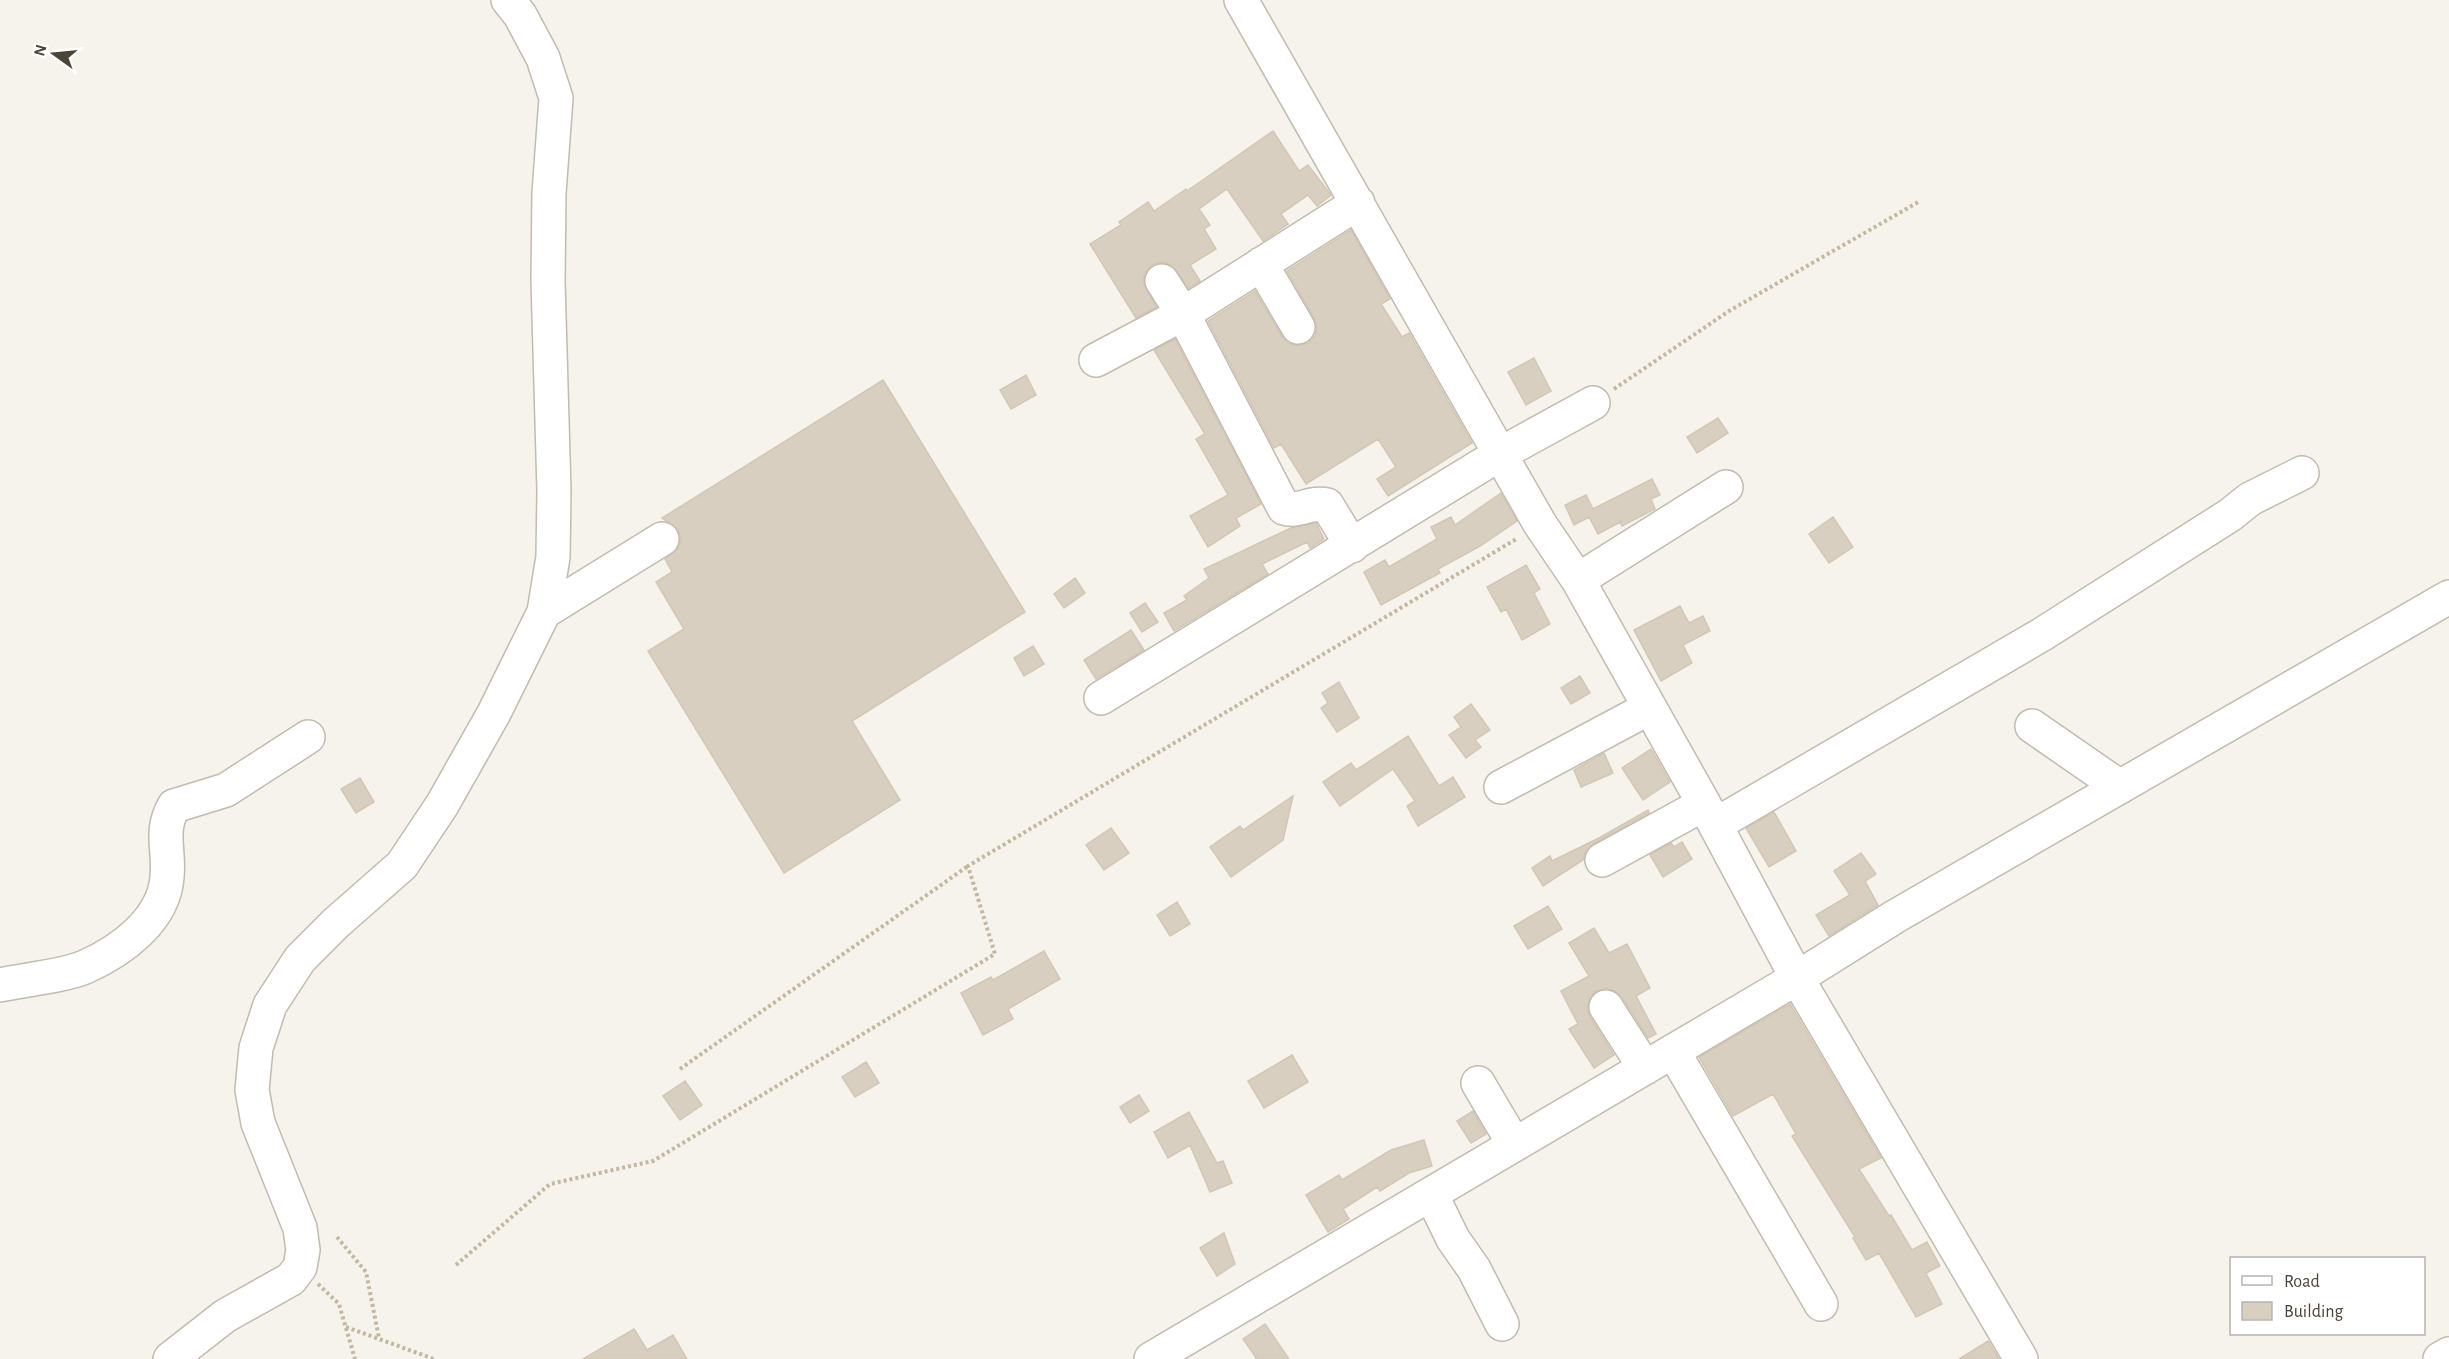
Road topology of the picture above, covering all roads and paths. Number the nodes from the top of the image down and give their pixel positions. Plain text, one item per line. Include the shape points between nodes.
1 (508, 0) edge
2 (1241, 0) edge
3 (1920, 201) dead end
4 (1358, 203) junction
5 (1261, 264) junction
6 (1162, 282) dead end
7 (1183, 314) junction
8 (1298, 327) dead end
9 (1096, 360) dead end
10 (1593, 403) joint
11 (1500, 454) junction
12 (2302, 473) dead end
13 (1726, 487) dead end
14 (1540, 524) junction
15 (662, 538) dead end
16 (1352, 546) junction
17 (1578, 580) junction
18 (2449, 597) edge
19 (544, 612) junction
20 (1101, 698) dead end
21 (1649, 708) junction
22 (2032, 726) dead end
23 (308, 737) dead end
24 (1502, 787) dead end
25 (2120, 787) junction
26 (1709, 814) junction
27 (1602, 860) dead end
28 (968, 866) junction
29 (1797, 978) junction
30 (0, 985) edge
31 (1606, 1007) dead end
32 (1673, 1051) junction
33 (1645, 1068) junction
34 (680, 1069) dead end
35 (1478, 1083) dead end
36 (1514, 1144) junction
37 (1431, 1194) junction
38 (338, 1237) dead end
39 (456, 1265) dead end
40 (300, 1267) junction
41 (1821, 1304) dead end
42 (1502, 1323) dead end
43 (346, 1326) junction
44 (379, 1338) junction
45 (2449, 1354) edge
46 (170, 1359) edge
47 (355, 1359) edge
48 (434, 1359) edge
49 (1151, 1359) edge
50 (2022, 1359) edge
51 (2440, 1359) edge

1 - 19 street via 543,58 556,98 548,281 553,557
2 - 4 street
3 - 10 path via 1729,311
4 - 5 street
4 - 11 street
5 - 7 street
5 - 8 street
6 - 7 street
7 - 9 street
7 - 16 street via 1284,508 1293,510 1318,502 1327,505
10 - 11 street
11 - 14 street
11 - 16 street
12 - 26 street via 2250,499 2041,635
13 - 17 street
14 - 17 street
14 - 28 path
15 - 19 street
16 - 20 street
17 - 21 street
18 - 25 street
19 - 40 street via 495,713 402,865 300,959 270,1005 256,1048 252,1090 258,1123 300,1228
21 - 24 street
21 - 26 street
22 - 25 street
23 - 30 street via 226,790 174,806 165,826 168,876 160,906 130,941 84,967
25 - 29 street
26 - 27 street
26 - 29 street
28 - 34 path
28 - 39 path via 995,954 653,1161 550,1184
29 - 32 street
29 - 50 street
31 - 33 street
32 - 33 street
32 - 41 street
33 - 36 street
35 - 36 street
36 - 37 street
37 - 42 street via 1452,1239 1474,1269
37 - 49 street
38 - 44 path via 366,1272
40 - 43 path via 339,1304
40 - 46 street via 291,1279 225,1316
43 - 44 path
43 - 47 path
44 - 48 path
45 - 51 street

